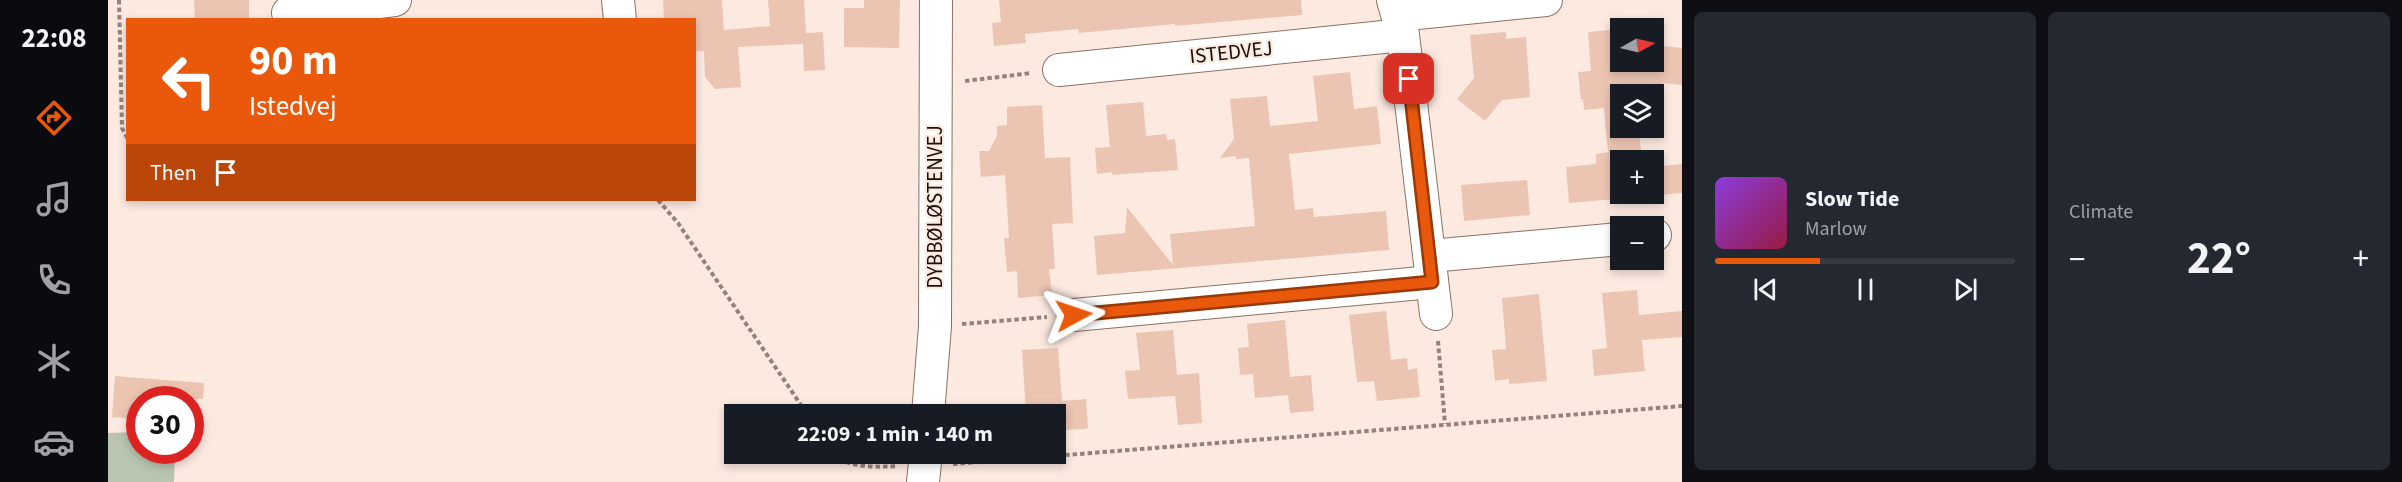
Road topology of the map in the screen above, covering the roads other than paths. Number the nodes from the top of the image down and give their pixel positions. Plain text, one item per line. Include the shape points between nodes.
1 (395, 0) edge
2 (618, 0) edge
3 (936, 0) edge
4 (1546, 0) edge
5 (288, 11) edge
6 (1398, 17) edge
7 (620, 18) edge
8 (1059, 70) road end
9 (1610, 241) edge
10 (1431, 269) junction
11 (1436, 314) road end
12 (1074, 315) road end
13 (929, 404) edge

1 - 5 street
2 - 7 street
3 - 13 street, DYBBØLØSTENVEJ via 934,326
4 - 6 street, ISTEDVEJ
6 - 8 street, ISTEDVEJ
6 - 10 street
9 - 10 street
10 - 11 street
10 - 12 street

